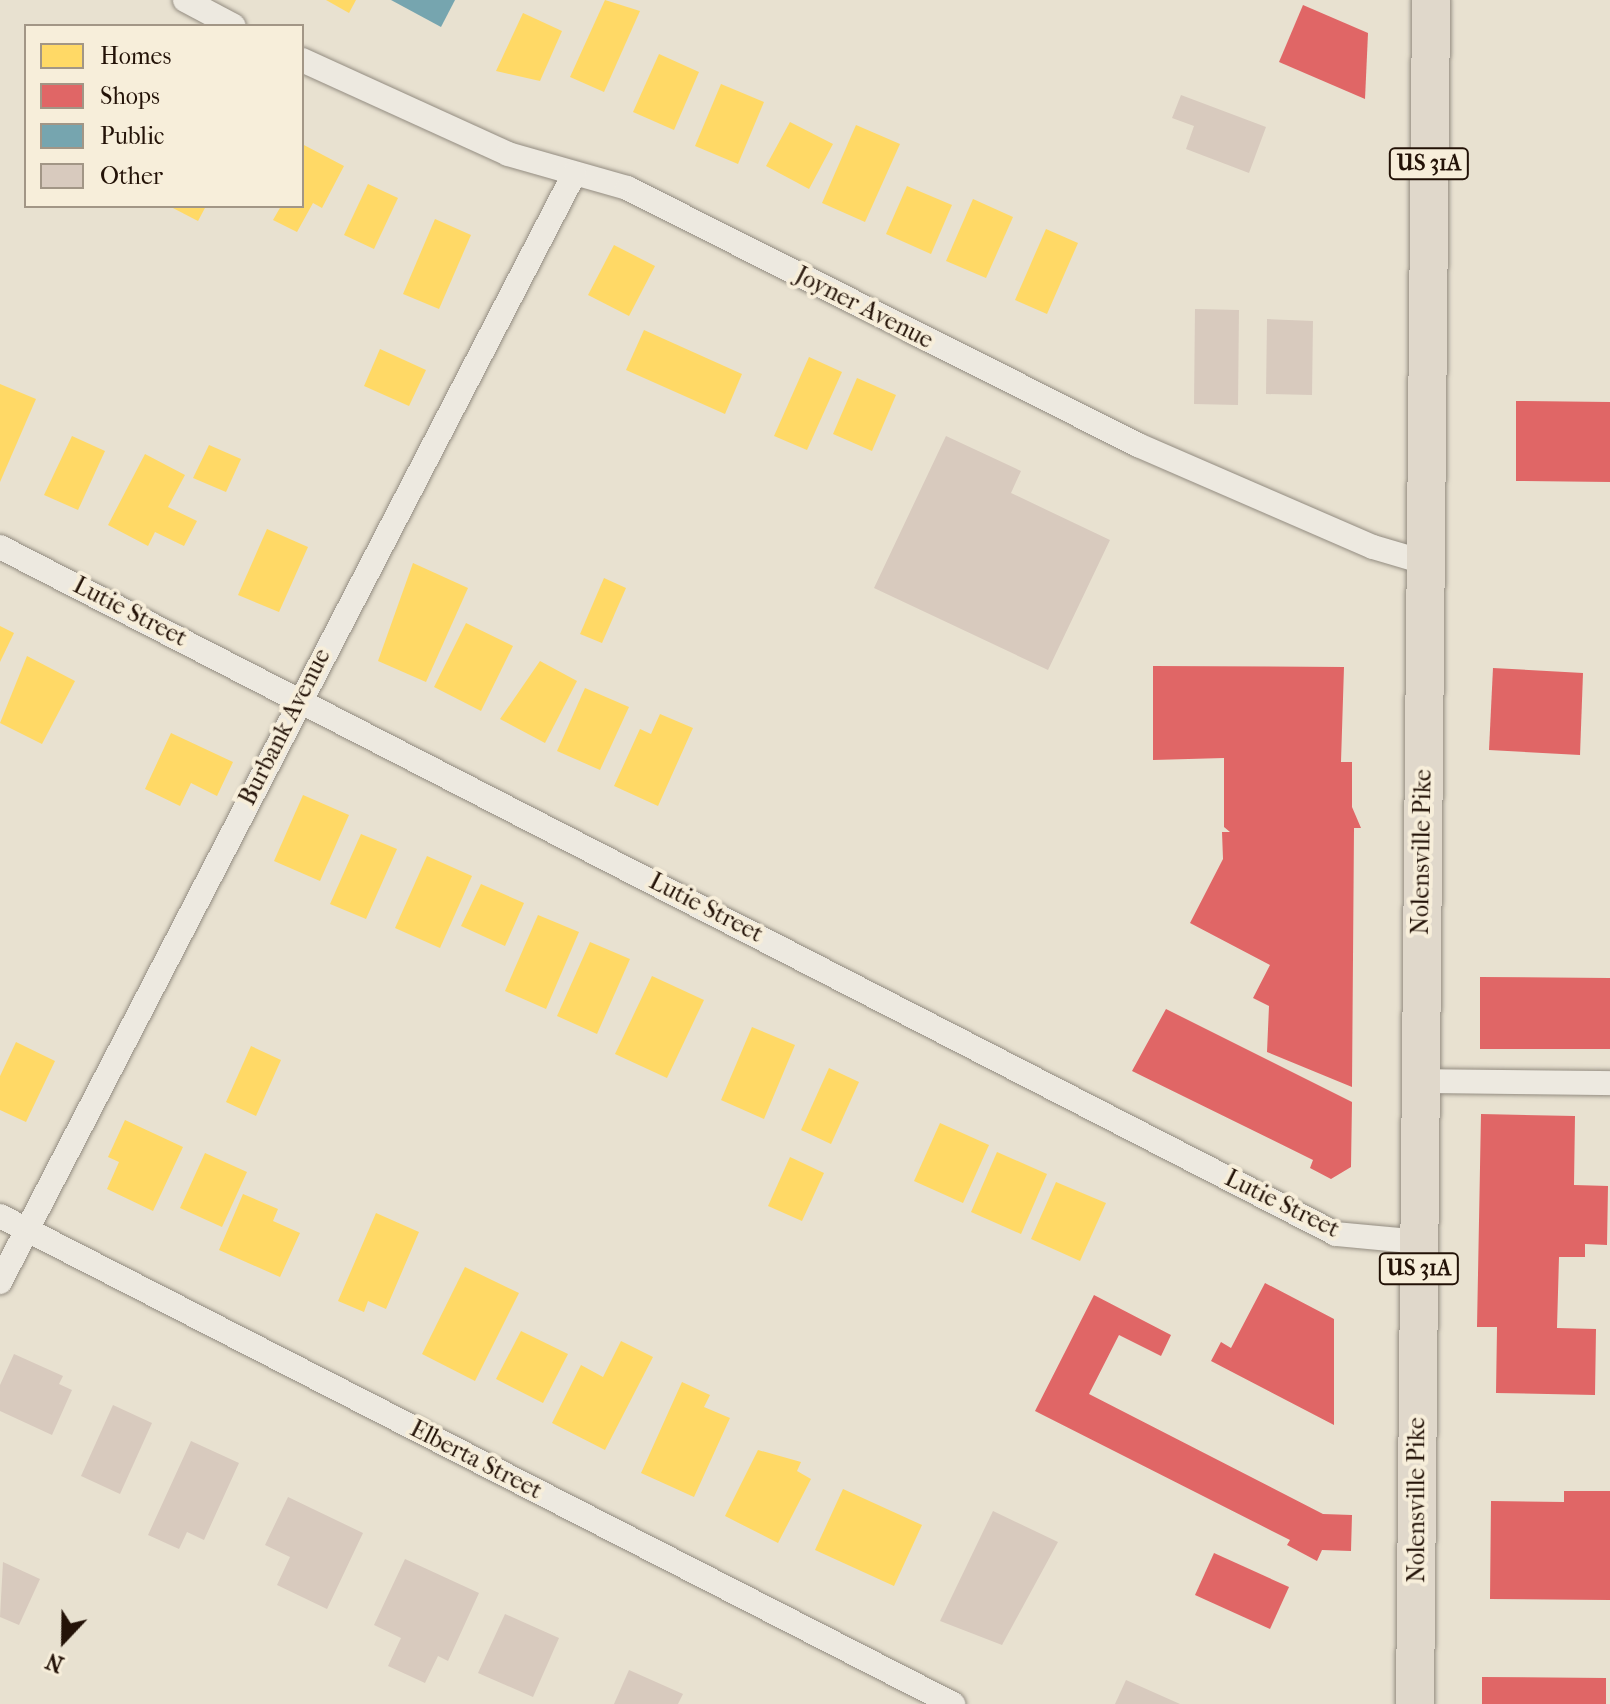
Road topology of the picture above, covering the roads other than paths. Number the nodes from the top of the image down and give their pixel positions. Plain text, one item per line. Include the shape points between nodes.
1 (185, 0) edge
2 (1431, 0) edge
3 (230, 24) edge
4 (304, 61) edge
5 (574, 174) junction
6 (0, 547) edge
7 (1424, 562) junction
8 (300, 698) junction
9 (1419, 1081) junction
10 (1610, 1083) edge
11 (0, 1216) edge
12 (27, 1230) junction
13 (1420, 1242) junction
14 (0, 1282) edge
15 (953, 1704) edge
16 (1415, 1704) edge

1 - 3 street
2 - 7 main road, Nolensville Pike / US 31A
4 - 5 street, Joyner Avenue via 424,120
5 - 7 street, Joyner Avenue via 627,188 1224,485
5 - 8 street, Burbank Avenue
6 - 8 street, Lutie Street
7 - 9 main road, Nolensville Pike / US 31A
8 - 12 street, Burbank Avenue
8 - 13 street, Lutie Street via 1336,1234
9 - 10 street
9 - 13 main road, Nolensville Pike / US 31A
11 - 12 street, Elberta Street
12 - 14 street, Burbank Avenue
12 - 15 street, Elberta Street
13 - 16 main road, Nolensville Pike / US 31A

